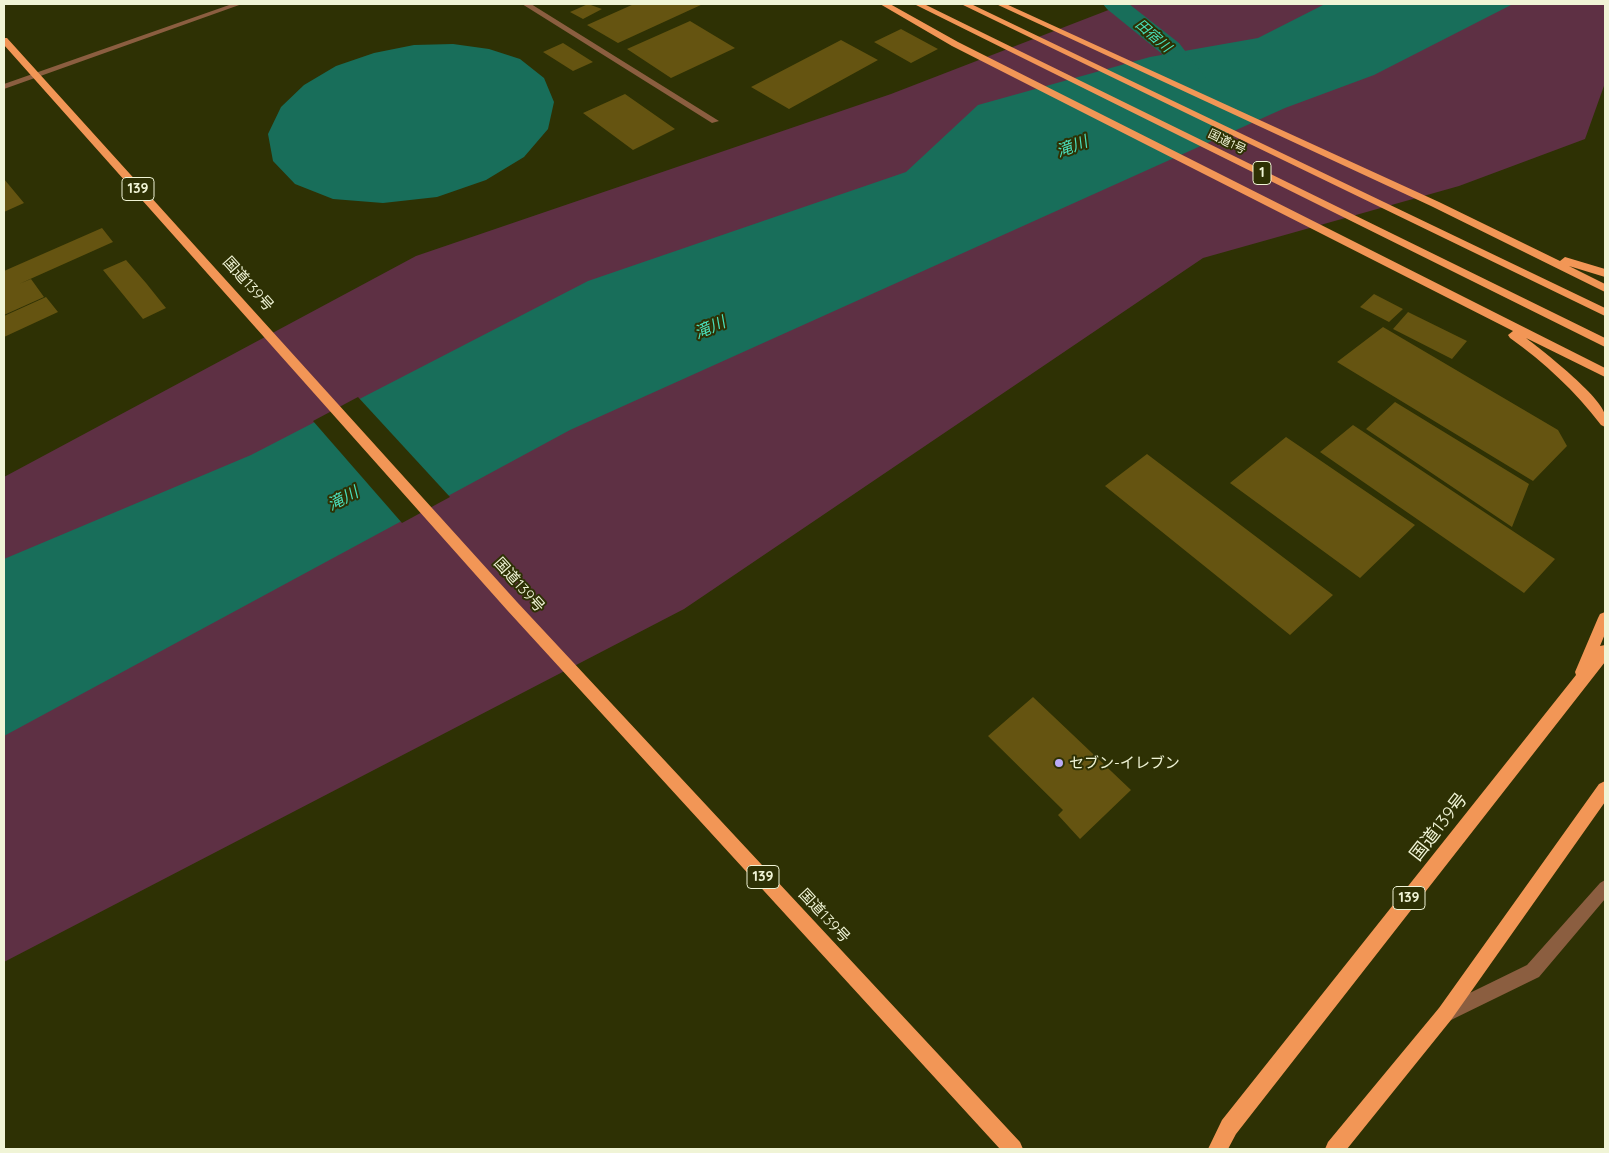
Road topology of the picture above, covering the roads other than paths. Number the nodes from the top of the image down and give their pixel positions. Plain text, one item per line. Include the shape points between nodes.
1 (238, 4) edge
2 (526, 4) edge
3 (884, 4) edge
4 (918, 4) edge
5 (965, 4) edge
6 (1000, 4) edge
7 (4, 40) edge
8 (36, 76) junction
9 (4, 88) edge
10 (715, 121) dead end
11 (1533, 252) junction
12 (1605, 273) edge
13 (1605, 288) edge
14 (1479, 310) junction
15 (1605, 312) edge
16 (1605, 343) edge
17 (1605, 373) edge
18 (1605, 422) edge
19 (1605, 618) edge
20 (1605, 651) edge
21 (1577, 685) junction
22 (1605, 788) edge
23 (1605, 888) edge
24 (1446, 1014) junction
25 (1013, 1149) edge
26 (1218, 1149) edge
27 (1335, 1149) edge

1 - 8 street
2 - 10 street
3 - 14 highway, 1 via 955,44
4 - 16 highway, 国道1号 / 1
5 - 15 highway, 国道1号 / 1
6 - 11 highway
7 - 8 highway, 国道139号 / 139
8 - 9 street
8 - 25 highway, 国道139号 / 139 via 512,606
11 - 12 highway
11 - 13 highway
14 - 17 highway, 1
14 - 18 highway, 1 via 1540,353 1587,396
19 - 21 highway
20 - 21 highway, 国道139号 / 139
21 - 26 highway, 国道139号 / 139 via 1229,1127
22 - 24 highway
23 - 24 street via 1533,971
24 - 27 highway

